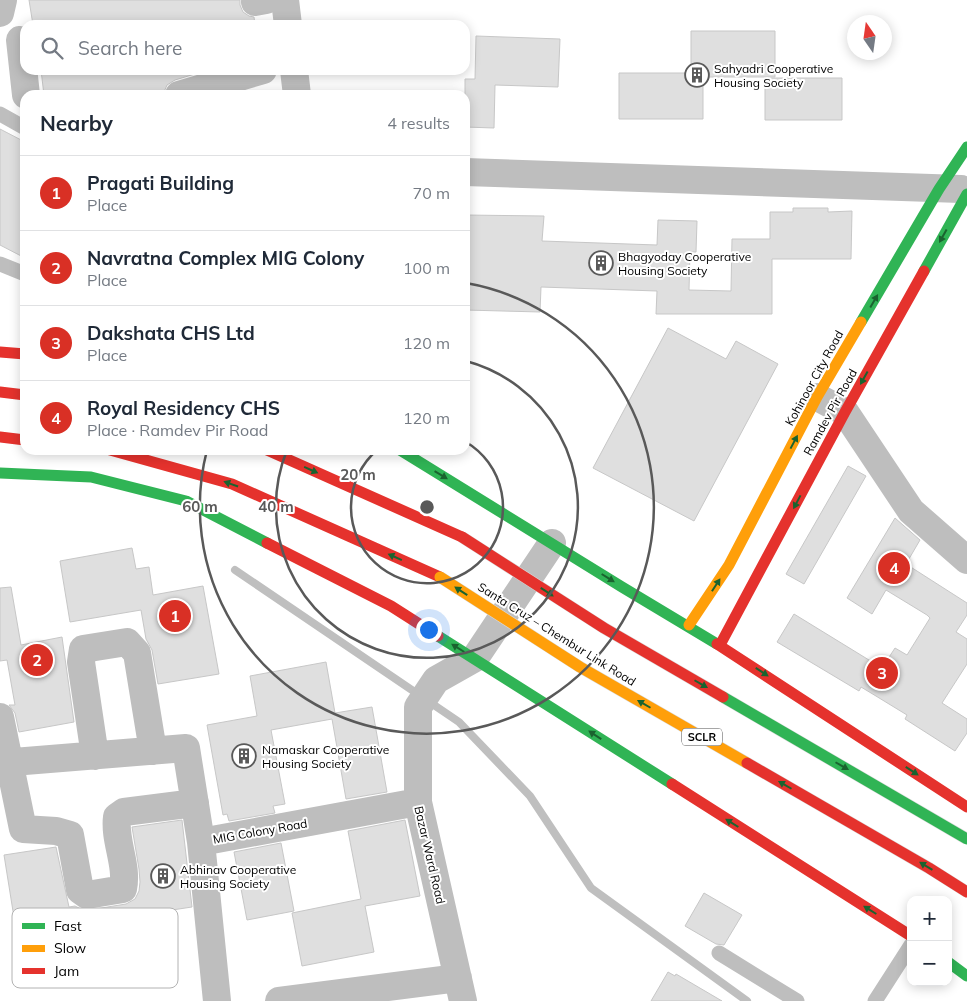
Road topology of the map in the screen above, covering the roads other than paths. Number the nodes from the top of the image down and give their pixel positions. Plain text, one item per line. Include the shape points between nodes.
1 (3, 0) edge
2 (285, 0) edge
3 (0, 13) edge
4 (287, 20) edge
5 (14, 51) edge
6 (20, 73) edge
7 (21, 75) edge
8 (246, 75) edge
9 (295, 75) edge
10 (25, 90) edge
11 (196, 90) edge
12 (296, 90) edge
13 (0, 114) edge
14 (20, 125) edge
15 (967, 147) edge
16 (470, 172) edge
17 (939, 188) junction
18 (967, 189) edge
19 (967, 194) edge
20 (0, 264) edge
21 (20, 272) edge
22 (0, 352) edge
23 (20, 354) edge
24 (0, 392) edge
25 (20, 394) edge
26 (817, 397) junction
27 (845, 412) junction
28 (0, 437) edge
29 (20, 439) edge
30 (128, 455) edge
31 (278, 455) edge
32 (408, 455) edge
33 (0, 473) edge
34 (552, 543) junction
35 (967, 560) edge
36 (690, 626) junction
37 (720, 644) junction
38 (475, 658) junction
39 (0, 717) edge
40 (153, 751) junction
41 (94, 756) junction
42 (5, 763) edge
43 (418, 802) junction
44 (195, 803) junction
45 (967, 807) edge
46 (967, 839) edge
47 (201, 842) junction
48 (967, 892) edge
49 (907, 933) edge
50 (907, 951) edge
51 (719, 953) dead end
52 (952, 965) edge
53 (967, 976) edge
54 (461, 990) edge
55 (218, 1001) edge
56 (279, 1001) edge
57 (797, 1001) edge
58 (874, 1001) edge

1 - 3 street
2 - 4 street
5 - 6 street
7 - 10 street
8 - 11 street
9 - 12 street
13 - 14 lane
15 - 17 main road, Kohinoor City Road
16 - 17 street
17 - 18 street
26 -> 17 main road, Kohinoor City Road
19 -> 27 main road, Ramdev Pir Road
20 - 21 lane
22 - 23 main road
24 - 25 main road
26 - 27 street
36 -> 26 main road, Kohinoor City Road via 729,565
27 - 35 street via 911,511
27 -> 37 main road, Ramdev Pir Road
28 - 29 main road
48 -> 30 main road, Santa Cruz – Chembur Link Road / SCLR, bridge via 580,667 440,577 232,484
31 -> 46 main road, bridge via 462,537 604,628
32 -> 34 main road
38 -> 33 main road via 391,606 186,501 91,477
34 -> 36 main road
34 - 38 street
36 - 37 main road
37 -> 45 main road
38 - 43 street, Bazar Ward Road via 436,680 418,707
49 -> 38 main road
39 - 42 street
40 - 41 street
40 - 41 street via 137,653 127,642 83,650 81,662
40 - 44 street via 186,748
41 - 42 street
42 - 44 street via 23,829 70,835 80,890 87,895 123,889 125,879 117,817 124,812
43 - 47 street, MIG Colony Road
43 - 54 street, Bazar Ward Road
44 - 47 street
47 - 55 street, MIG Colony Road
50 - 58 lane
51 - 57 lane
52 - 53 main road
54 - 56 street

